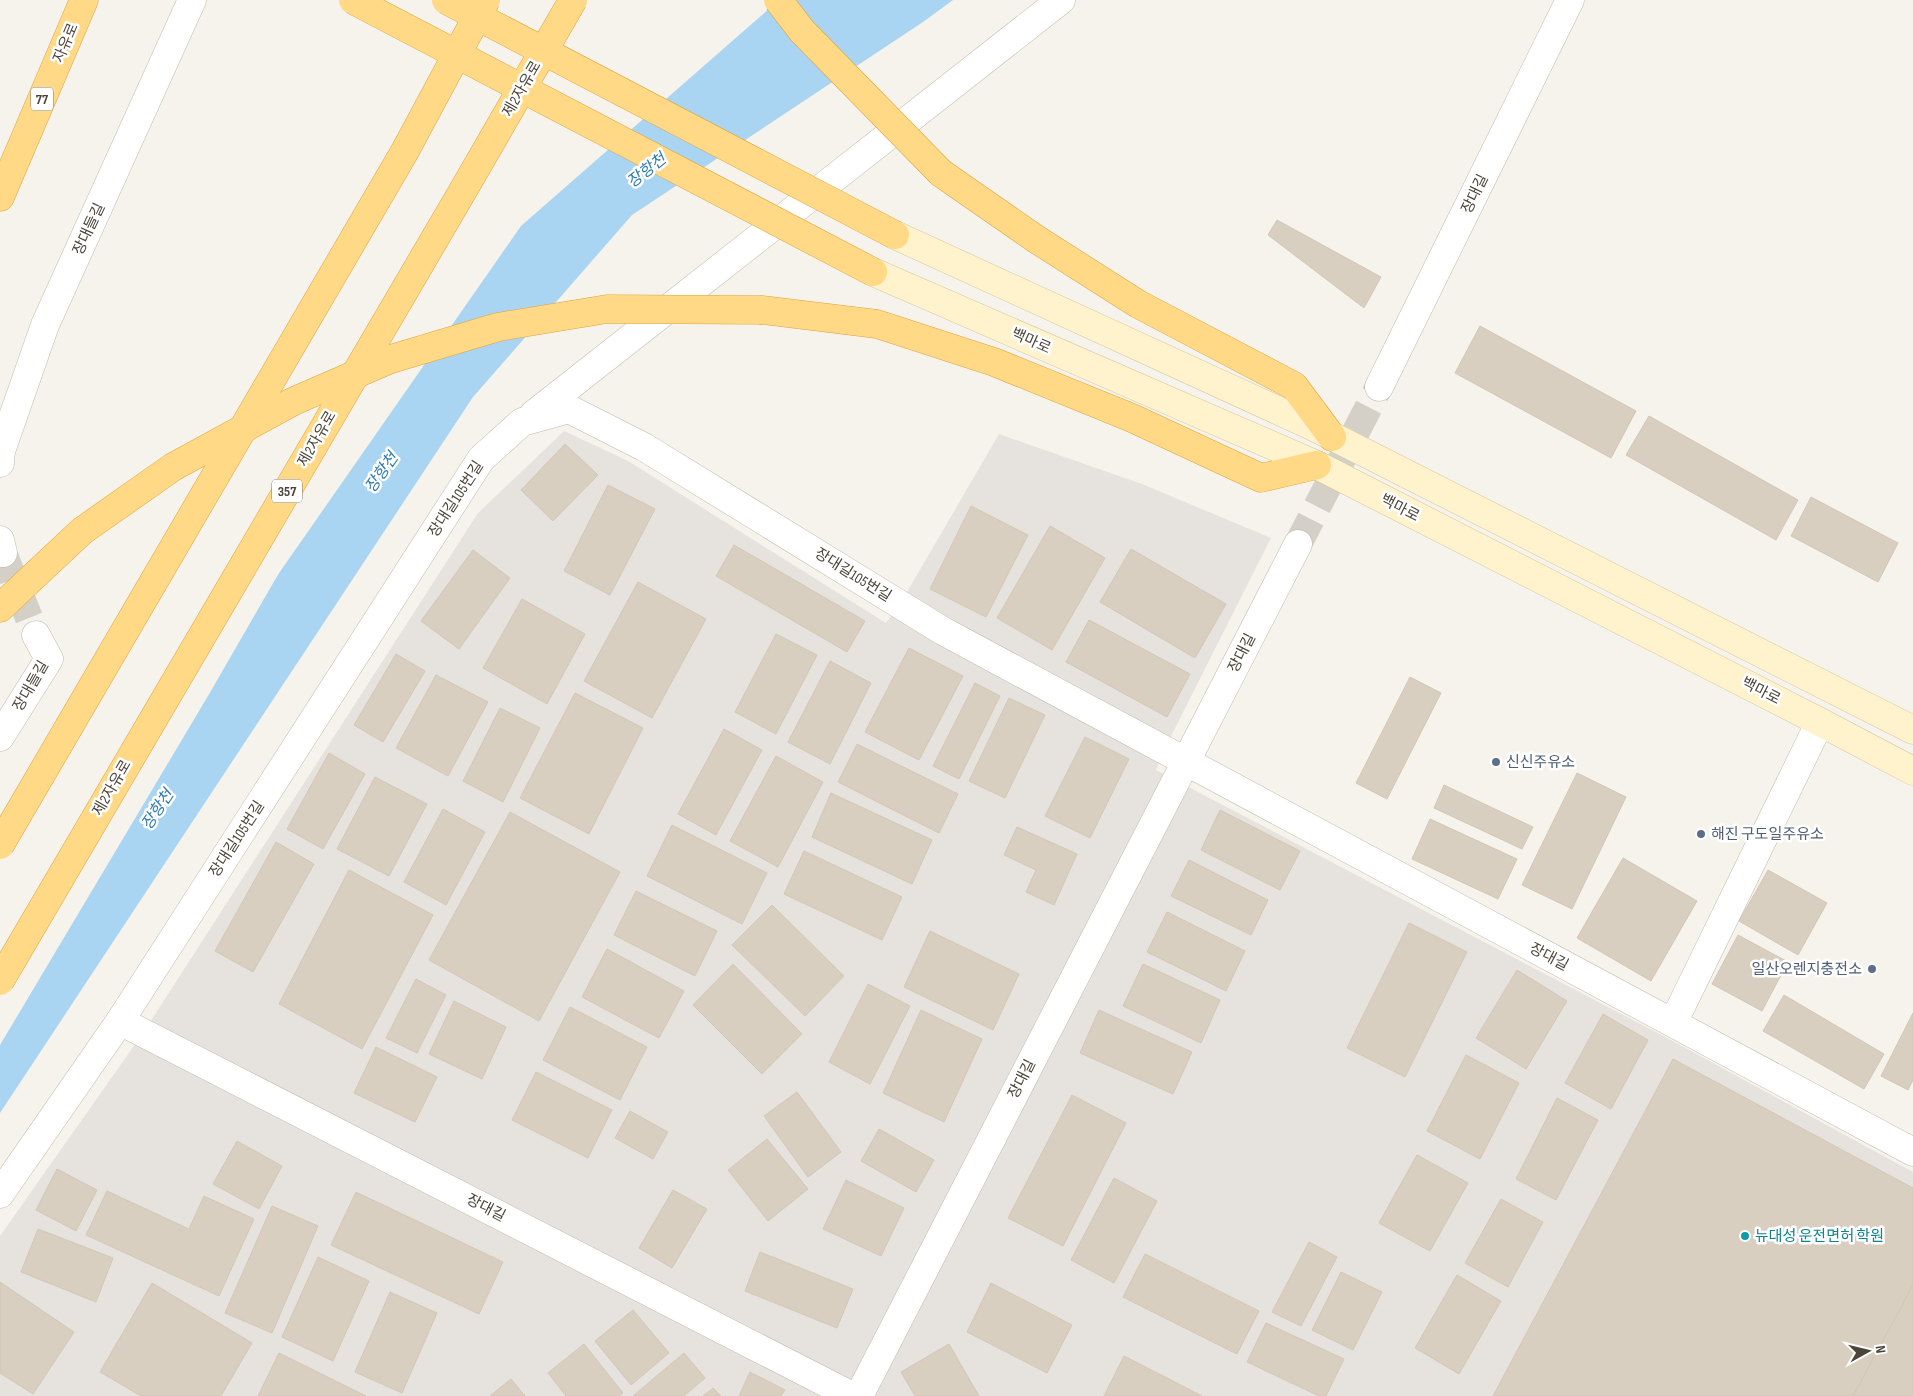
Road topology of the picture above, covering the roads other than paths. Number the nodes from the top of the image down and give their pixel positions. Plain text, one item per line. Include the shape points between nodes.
1 (84, 0) edge
2 (192, 0) edge
3 (353, 0) edge
4 (446, 0) edge
5 (486, 0) edge
6 (573, 0) edge
7 (778, 0) edge
8 (1061, 0) edge
9 (1570, 0) edge
10 (0, 197) edge
11 (895, 235) joint
12 (873, 272) joint
13 (1379, 387) tunnel mouth
14 (522, 422) junction
15 (1332, 437) junction
16 (0, 463) edge
17 (1317, 465) junction
18 (1298, 544) tunnel mouth
19 (0, 608) edge
20 (36, 635) tunnel mouth
21 (1820, 722) junction
22 (1913, 730) edge
23 (0, 737) edge
24 (1186, 761) junction
25 (1913, 771) edge
26 (0, 845) edge
27 (0, 981) edge
28 (120, 1021) junction
29 (1673, 1023) junction
30 (1913, 1152) edge
31 (0, 1194) edge
32 (852, 1396) edge
33 (859, 1396) edge

1 - 10 highway, 자유로 / 77
2 - 16 street, 장대들길 via 46,325 1,451
3 - 12 highway, bridge
4 - 11 highway, bridge
5 - 26 highway, bridge via 405,151
6 - 27 highway, 제2자유로 / 357, bridge
7 - 15 highway, bridge via 802,31 941,173 1036,240 1138,304 1294,386
8 - 14 street
9 - 13 street, 장대길
11 - 15 main road
12 - 17 main road, 백마로
14 - 24 street, 장대길105번길 via 569,409 644,447 943,631
14 - 28 street, 장대길105번길 via 481,459
15 - 22 main road
17 - 19 highway, bridge via 1261,478 1132,418 994,362 876,324 762,310 607,309 498,327 391,359 294,401 173,467 82,531
17 - 21 main road, 백마로
18 - 24 street, 장대길
20 - 23 street, 장대들길 via 49,659
21 - 25 main road, 백마로
21 - 29 street
24 - 29 street, 장대길
24 - 33 street, 장대길
28 - 31 street, 장대길105번길
28 - 32 street, 장대길
29 - 30 street, 장대길

